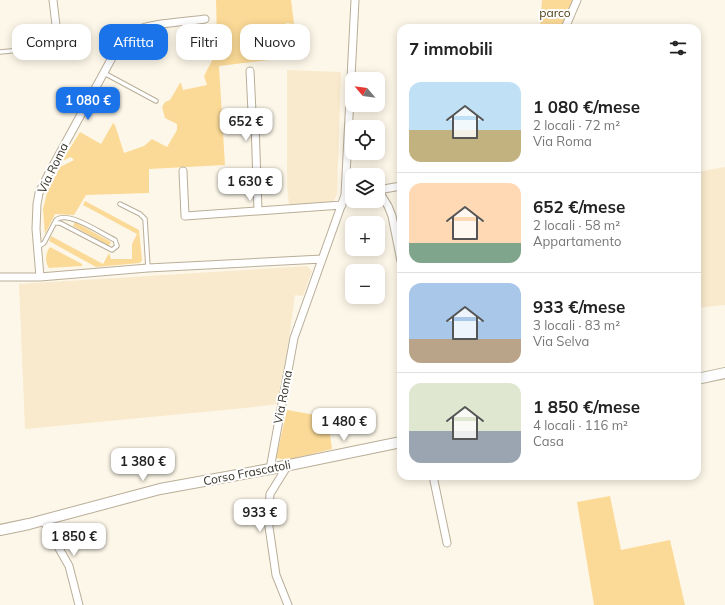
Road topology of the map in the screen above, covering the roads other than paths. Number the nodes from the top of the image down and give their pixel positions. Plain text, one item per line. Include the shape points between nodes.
1 (53, 0) edge
2 (355, 0) edge
3 (577, 0) edge
4 (205, 19) dead end
5 (56, 24) edge
6 (567, 24) edge
7 (12, 51) edge
8 (0, 52) edge
9 (250, 71) dead end
10 (104, 73) junction
11 (156, 101) dead end
12 (349, 168) edge
13 (183, 171) dead end
14 (397, 187) edge
15 (385, 189) edge
16 (345, 195) edge
17 (385, 201) edge
18 (120, 204) dead end
19 (342, 205) junction
20 (258, 211) junction
21 (55, 223) junction
22 (397, 241) edge
23 (38, 247) junction
24 (322, 259) junction
25 (148, 268) junction
26 (0, 277) edge
27 (40, 277) junction
28 (725, 372) edge
29 (701, 378) edge
30 (397, 443) edge
31 (290, 465) junction
32 (270, 469) junction
33 (434, 480) edge
34 (43, 520) junction
35 (0, 530) edge
36 (447, 543) dead end
37 (79, 605) edge
38 (288, 605) edge

1 - 5 street
2 - 12 street, Via Roma via 350,85
3 - 6 street
4 - 10 street, Via Roma via 149,26 133,32 119,45
7 - 8 lane
9 - 20 street
10 - 11 lane
10 - 23 street, Via Roma via 39,193 36,216
13 - 20 street via 185,216
14 - 15 street
16 - 19 street, Via Roma
17 - 22 street via 392,216
18 - 25 lane via 145,219
19 - 20 street
19 - 24 street, Via Roma
21 - 21 lane via 60,223 112,250 117,246 114,240 75,219 59,218
21 - 23 lane via 44,243
23 - 27 street, Via Roma
24 - 25 street
24 - 32 street, Via Roma via 294,338
25 - 27 street
26 - 27 street
28 - 29 street
30 - 31 street, Corso Frascatoli
31 - 32 street, Corso Frascatoli
31 - 38 street via 270,494 268,520 276,575
32 - 34 street, Corso Frascatoli via 160,489
33 - 36 street
34 - 35 street, Corso Frascatoli
34 - 37 street via 69,566

